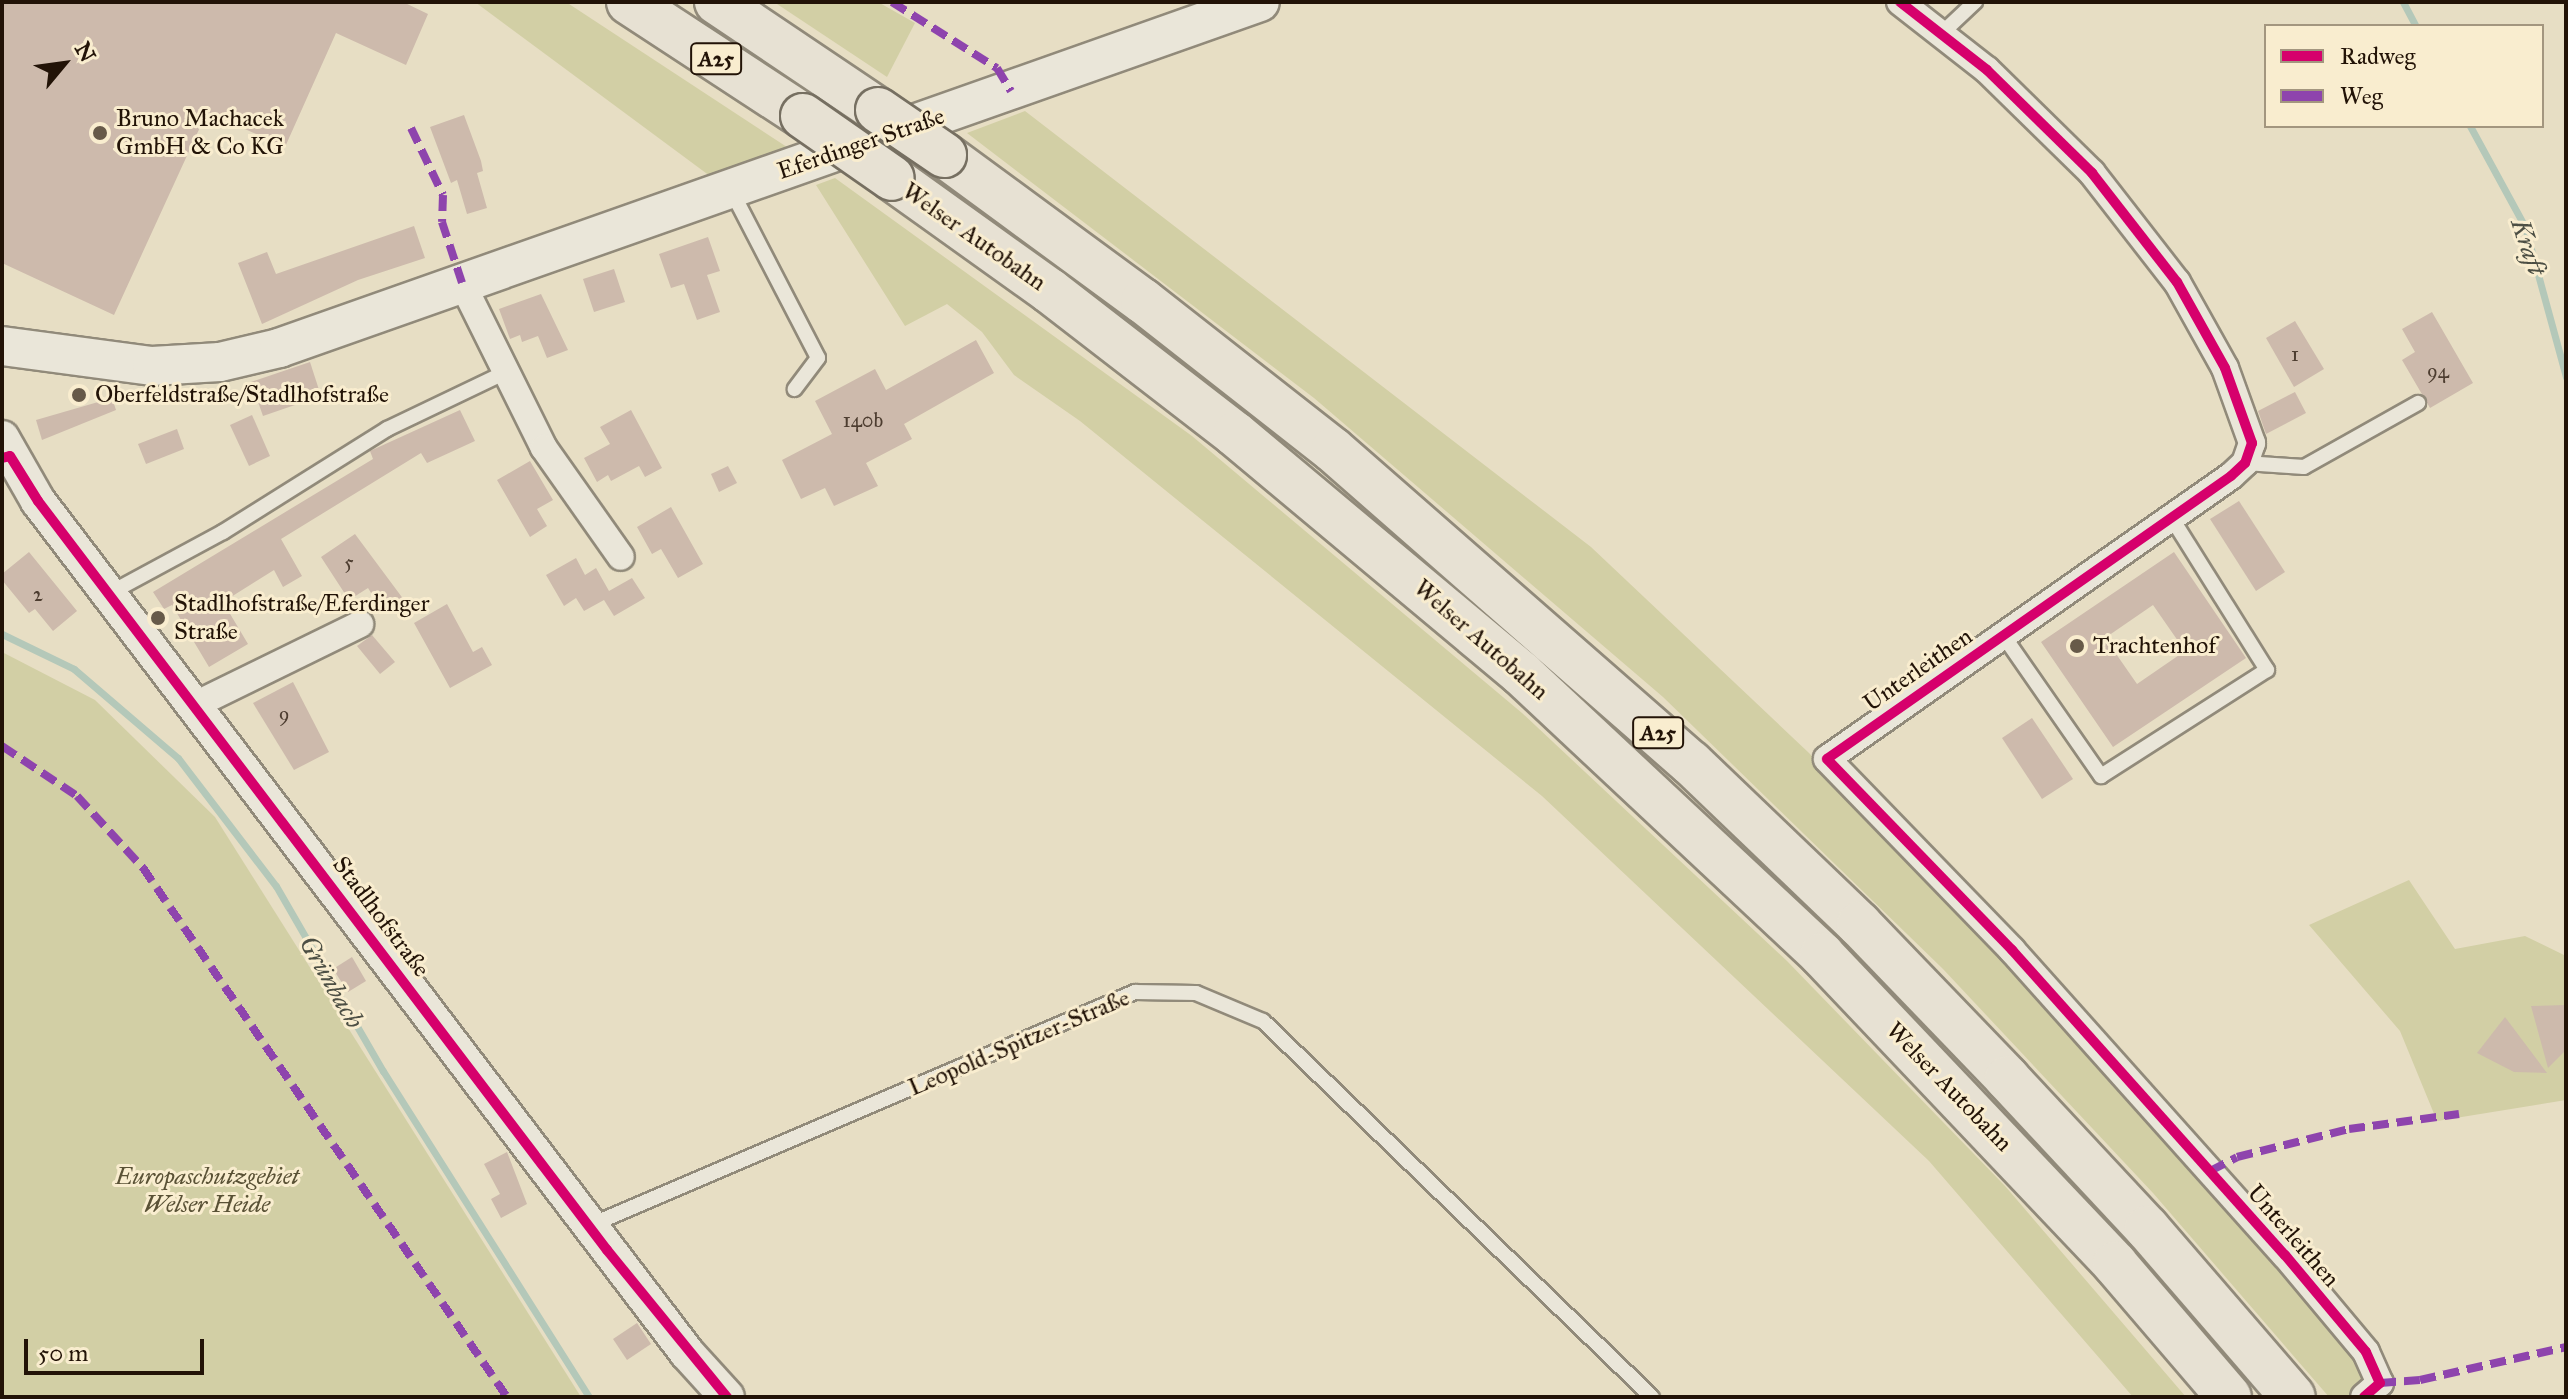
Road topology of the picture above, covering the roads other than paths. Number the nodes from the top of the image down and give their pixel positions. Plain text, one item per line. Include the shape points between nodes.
1 (629, 2) edge
2 (717, 2) edge
3 (1260, 2) edge
4 (1900, 2) edge
5 (1975, 2) edge
6 (1941, 34) junction
7 (731, 190) junction
8 (462, 283) junction
9 (2, 346) edge
10 (506, 372) junction
11 (795, 389) dead end
12 (2418, 403) dead end
13 (5, 450) edge
14 (2245, 463) junction
15 (2171, 517) junction
16 (621, 557) dead end
17 (110, 593) junction
18 (360, 624) dead end
19 (2003, 635) junction
20 (195, 705) junction
21 (590, 1225) junction
22 (727, 1397) edge
23 (1652, 1397) edge
24 (2229, 1397) edge
25 (2293, 1397) edge
26 (2364, 1397) edge

1 - 24 highway, Welser Autobahn / A25, bridge via 803,116 1050,291 1235,434 1545,696 1822,955 2105,1253
2 - 25 highway, Welser Autobahn / A25, bridge via 944,155 1143,301 1333,450 1691,763 1859,924 2007,1078 2147,1228
3 - 7 main road, Eferdinger Straße
4 - 6 street
5 - 6 lane
6 - 14 street via 1987,70 2092,173 2177,282 2225,368 2252,443
7 - 8 main road, Eferdinger Straße
7 - 11 lane via 818,358
8 - 9 main road, Eferdinger Straße via 279,348 220,362 152,366
8 - 10 street
10 - 16 street via 544,448
10 - 17 lane via 387,429 223,532
12 - 14 lane via 2304,467
13 - 17 street, Stadlhofstraße
14 - 15 street, Unterleithen
15 - 19 street, Unterleithen
15 - 19 lane via 2267,670 2101,776
17 - 20 street, Stadlhofstraße
18 - 20 street
19 - 26 street, Unterleithen via 1827,759 2012,950 2285,1255 2366,1352 2380,1383
20 - 21 street, Stadlhofstraße
21 - 22 street, Stadlhofstraße
21 - 23 lane, Leopold-Spitzer-Straße via 1135,992 1196,993 1263,1021

